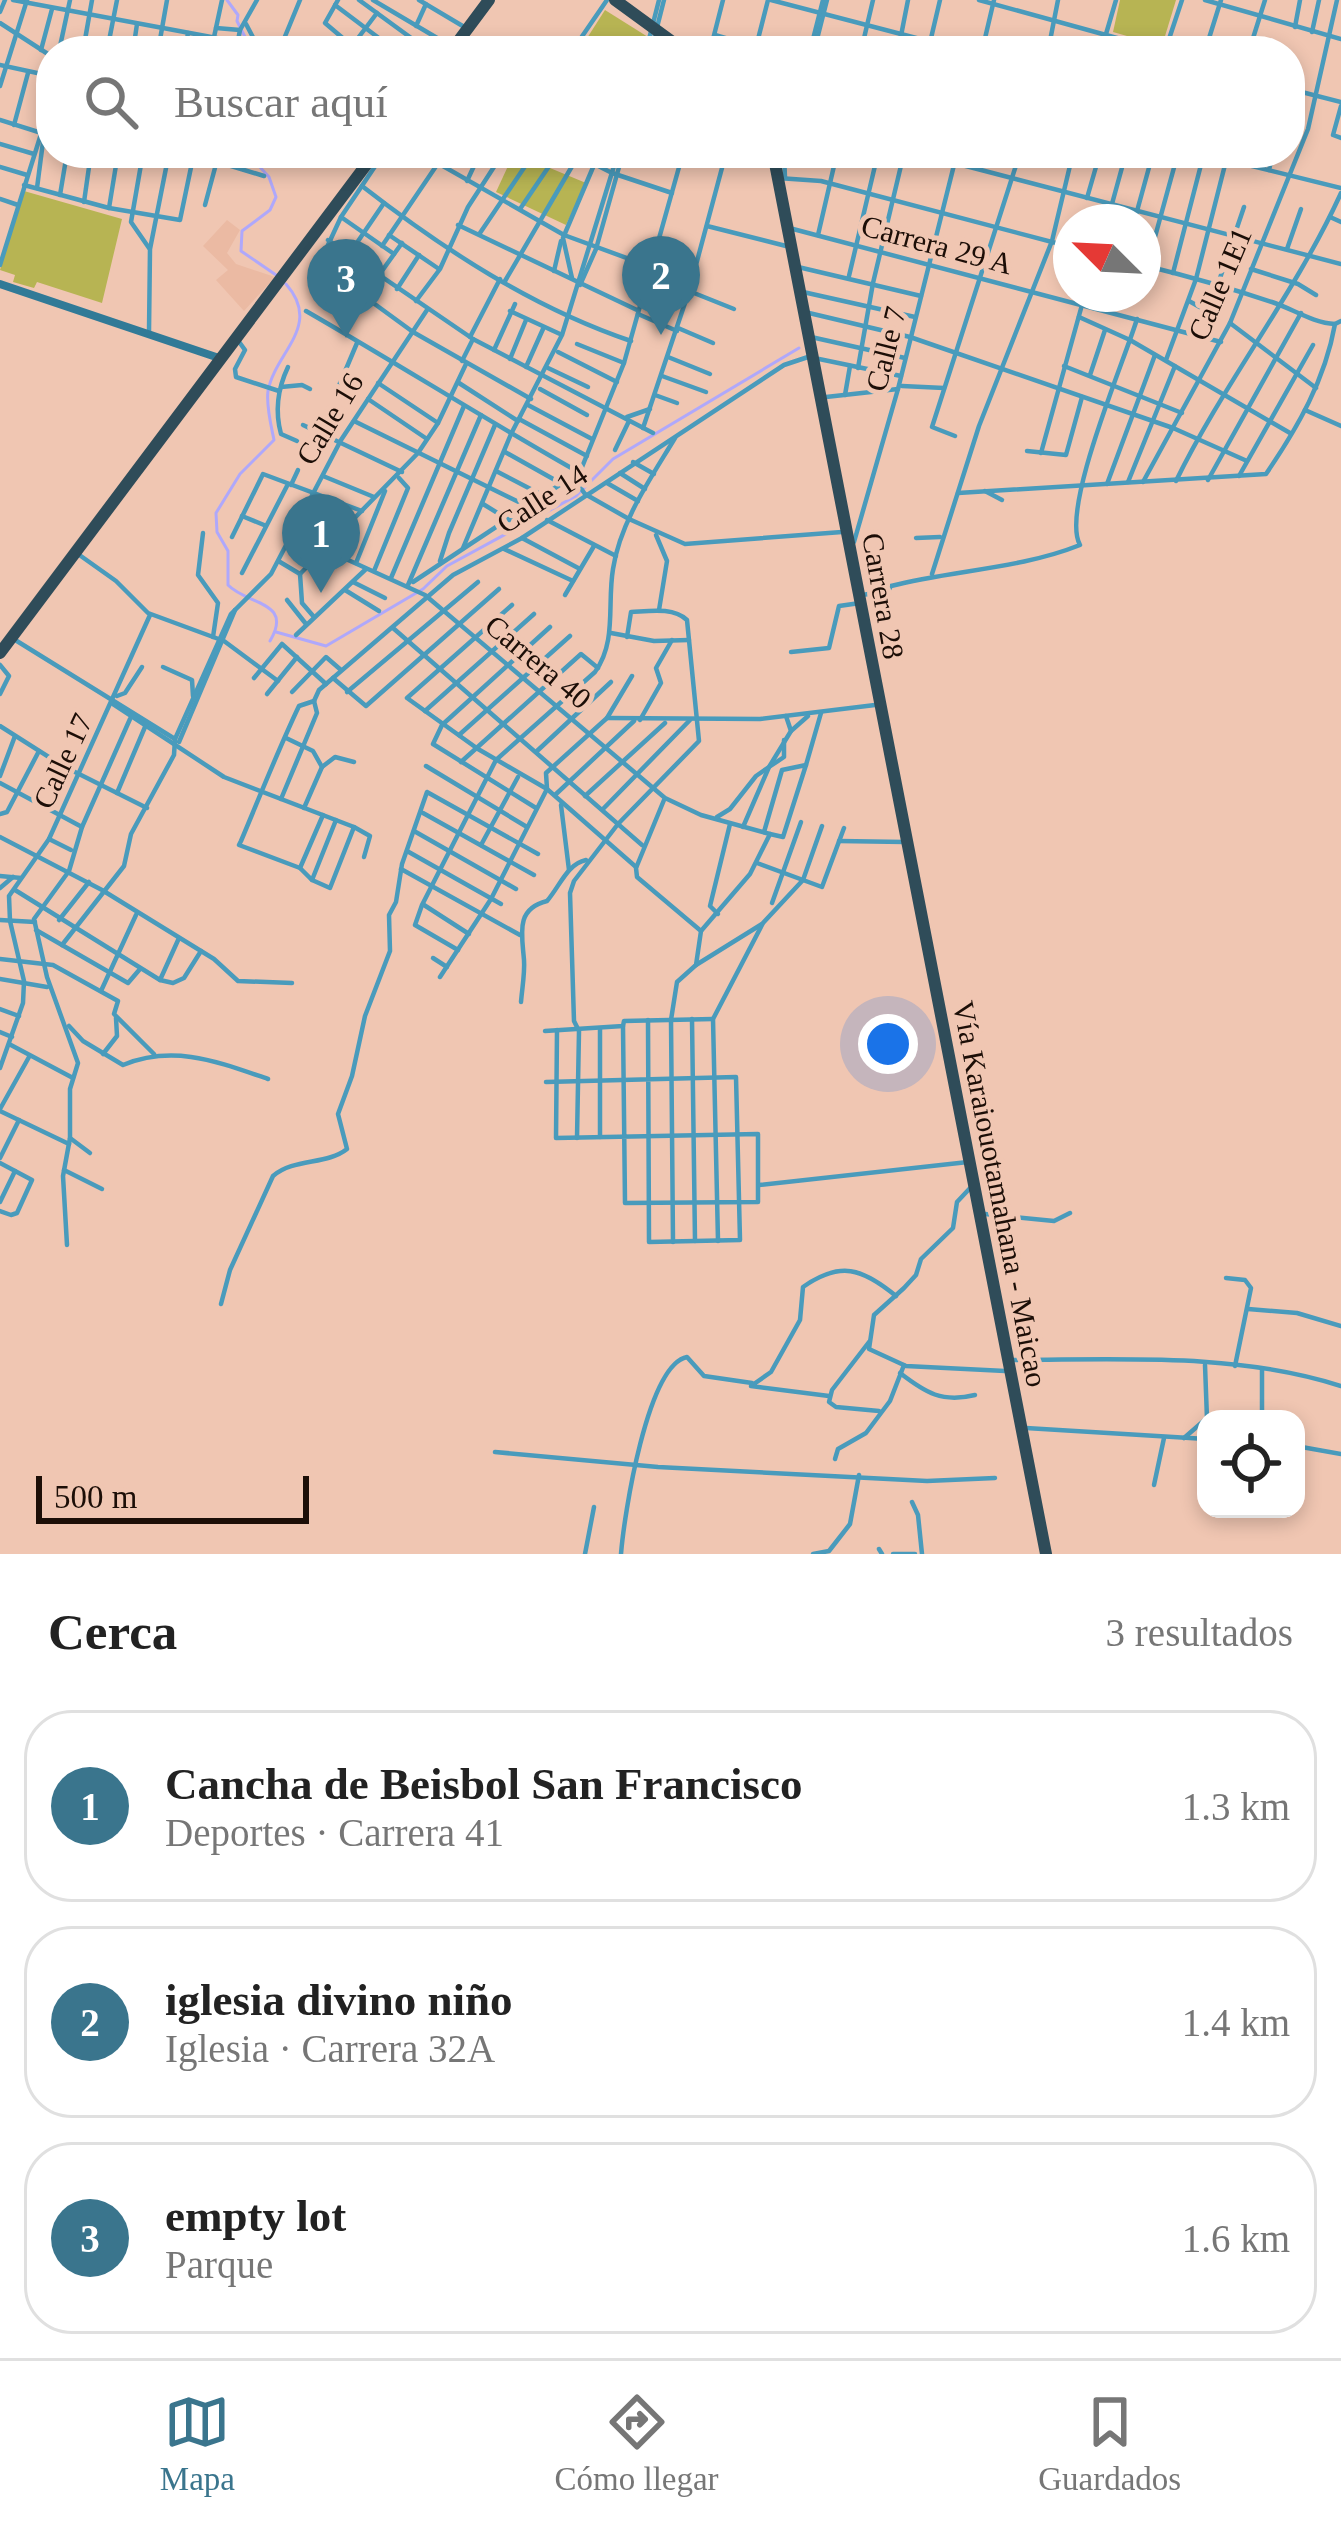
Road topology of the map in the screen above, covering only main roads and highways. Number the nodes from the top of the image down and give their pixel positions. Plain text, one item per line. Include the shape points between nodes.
1 (489, 0) edge
2 (609, 0) edge
3 (654, 31) junction
4 (464, 36) edge
5 (659, 36) edge
6 (662, 36) edge
7 (366, 168) edge
8 (775, 168) edge
9 (785, 227) junction
10 (793, 266) junction
11 (802, 312) junction
12 (0, 653) edge
13 (906, 842) joint
14 (1046, 1554) edge

1 - 4 highway
2 - 3 highway
3 - 5 highway
3 - 6 highway
7 - 12 highway
8 - 9 highway, Carrera 28
9 - 10 highway, Carrera 28
9 - 10 highway, Carrera 28
10 - 11 highway, Carrera 28
10 - 11 highway, Carrera 28
11 - 13 highway, Carrera 28
13 - 14 highway, Vía Karaiouotamahana - Maicao

